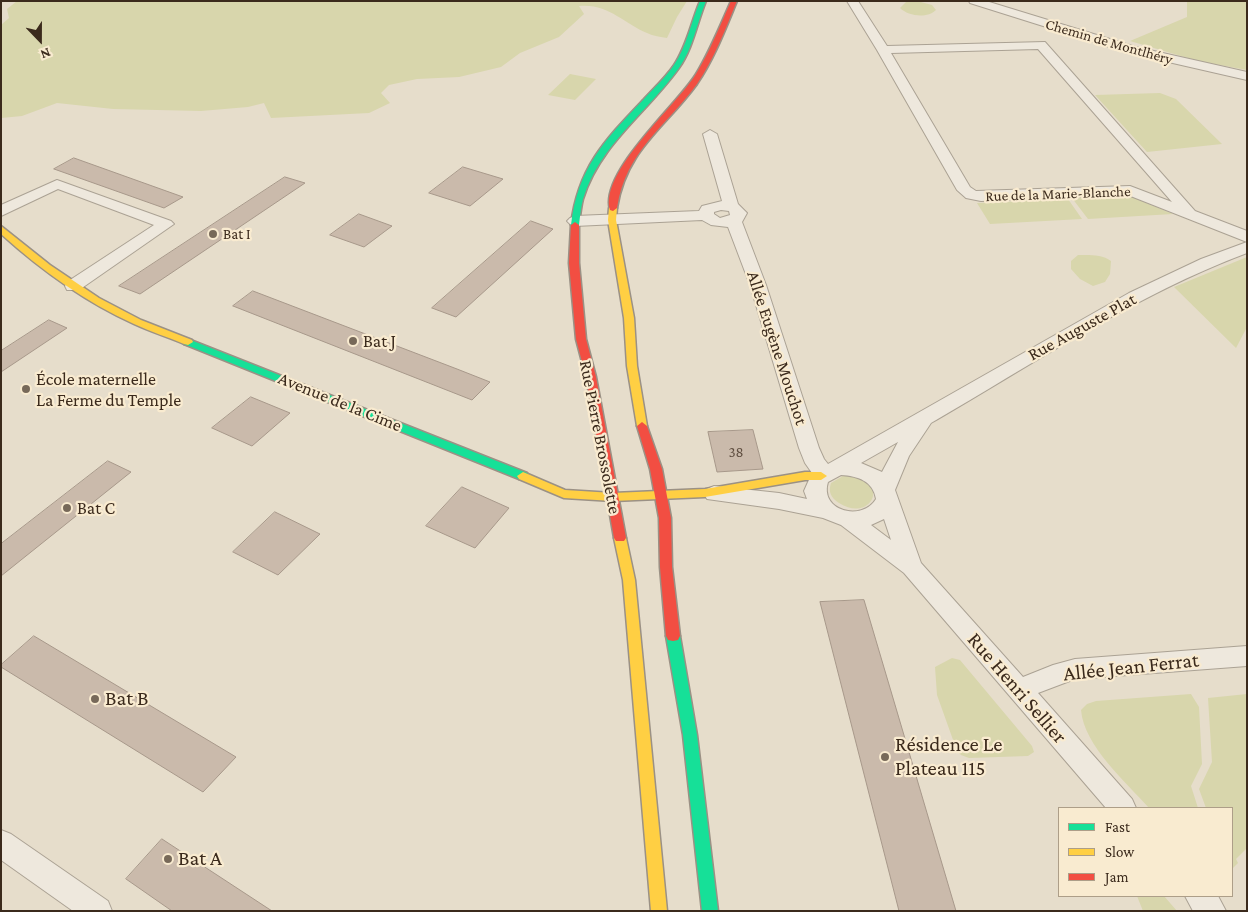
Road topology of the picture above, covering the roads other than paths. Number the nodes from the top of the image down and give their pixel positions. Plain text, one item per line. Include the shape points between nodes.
1 (703, 1) edge
2 (734, 1) edge
3 (852, 1) edge
4 (974, 1) edge
5 (883, 50) junction
6 (1247, 76) edge
7 (710, 134) dead end
8 (1, 211) edge
9 (732, 213) junction
10 (1191, 214) junction
11 (612, 220) junction
12 (575, 221) junction
13 (1, 229) edge
14 (1247, 237) edge
15 (1247, 247) edge
16 (73, 286) junction
17 (925, 419) junction
18 (827, 472) junction
19 (705, 493) junction
20 (661, 494) junction
21 (886, 494) junction
22 (613, 497) junction
23 (826, 511) junction
24 (849, 520) junction
25 (912, 567) junction
26 (1247, 656) edge
27 (1019, 690) junction
28 (1122, 807) edge
29 (1, 843) edge
30 (1200, 897) edge
31 (98, 911) edge
32 (659, 911) edge
33 (710, 911) edge
34 (1212, 911) edge

1 - 12 main road, Rue Pierre Brossolette via 677,66 609,143 588,172
2 - 11 main road via 704,66 621,172 613,201
3 - 5 street, Rue de la Marie-Blanche
4 - 6 street, Chemin de Montlhéry via 1133,50
5 - 10 street, Rue de la Marie-Blanche via 1041,45
5 - 10 street, Rue de la Marie-Blanche via 964,190 971,195 1130,190
7 - 9 street, Allée Eugène Mouchot
8 - 16 street via 57,184 166,224
9 - 11 street via 715,206 707,209 706,214
9 - 18 street, Allée Eugène Mouchot via 809,448 815,462
10 - 14 street, Rue de la Marie-Blanche
11 - 12 street
11 - 20 main road via 629,318 638,408
12 - 22 main road, Rue Pierre Brossolette via 574,263 581,339
13 - 16 main road, Avenue de la Cime
15 - 17 street, Rue Auguste Plat via 1207,262 1135,297
16 - 22 main road, Avenue de la Cime via 131,319 554,490 577,496
17 - 18 street, Rue Auguste Plat
17 - 21 street, Rue Auguste Plat via 900,454
18 - 19 main road, Avenue de la Cime
18 - 21 street via 852,468 869,474 881,484
18 - 23 street via 816,482 815,496
19 - 20 main road, Avenue de la Cime
19 - 23 street via 779,501
20 - 22 main road, Avenue de la Cime
20 - 33 main road via 673,633 690,735
21 - 24 street via 884,507 878,513 870,518
21 - 25 street
22 - 32 main road, Rue Pierre Brossolette via 629,580
23 - 24 street
24 - 25 street
25 - 27 street, Rue Henri Sellier
26 - 27 street, Allée Jean Ferrat via 1075,669
27 - 28 street, Rue Henri Sellier
29 - 31 street
30 - 34 street

